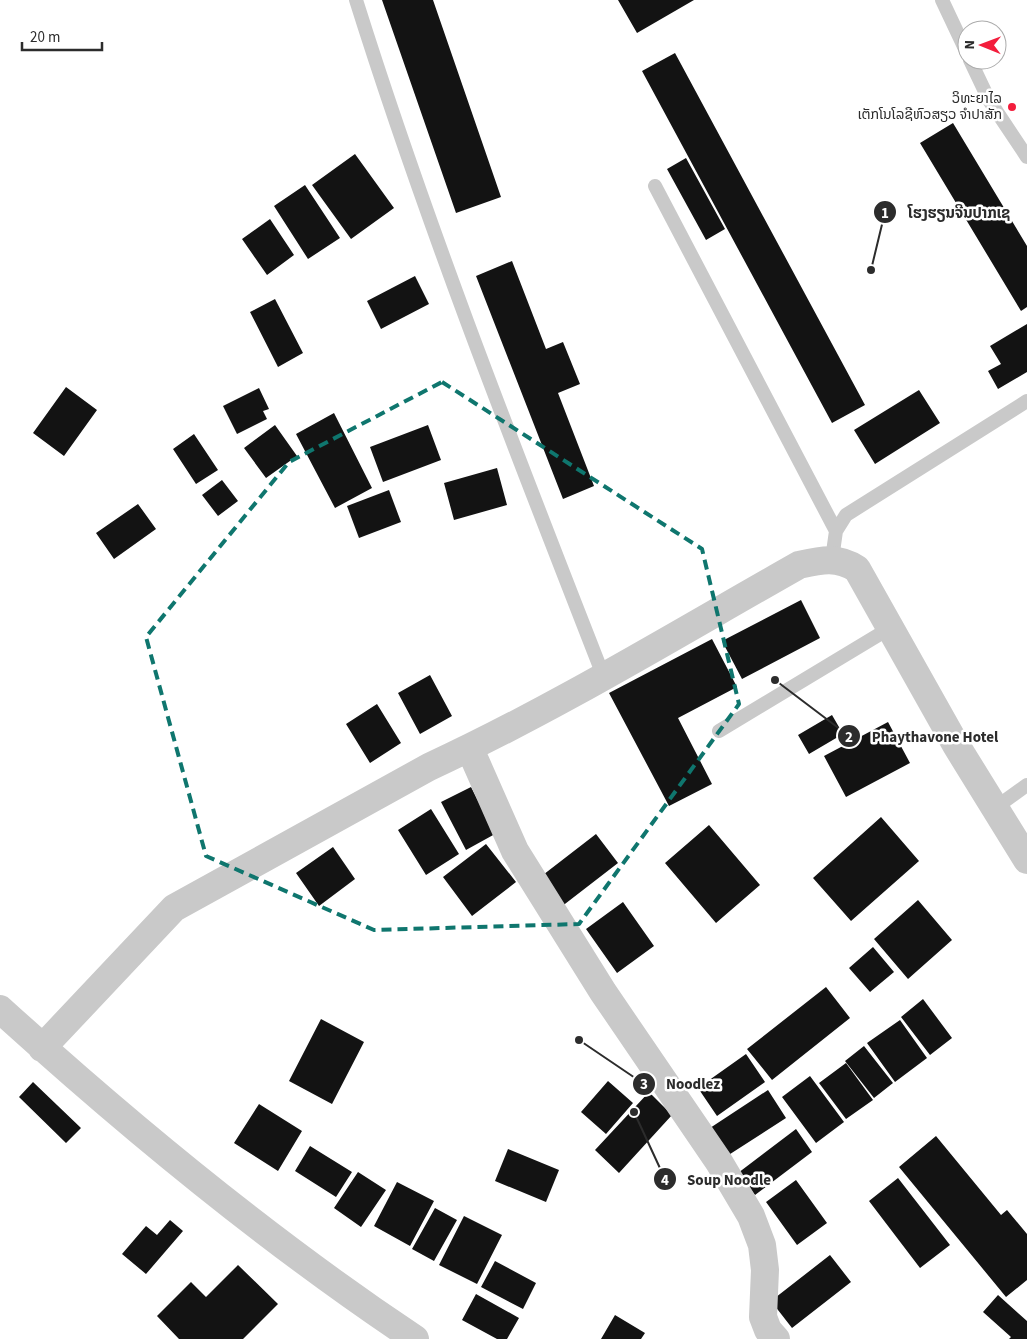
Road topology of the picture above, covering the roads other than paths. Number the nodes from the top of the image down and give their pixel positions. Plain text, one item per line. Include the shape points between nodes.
1 (356, 0) edge
2 (942, 0) edge
3 (957, 32) edge
4 (975, 70) edge
5 (1027, 157) edge
6 (655, 186) dead end
7 (1027, 401) edge
8 (836, 531) junction
9 (832, 559) junction
10 (890, 628) junction
11 (603, 675) junction
12 (719, 731) dead end
13 (470, 748) junction
14 (1027, 785) edge
15 (995, 808) junction
16 (1027, 860) edge
17 (0, 1010) edge
18 (42, 1048) junction
19 (415, 1339) edge
20 (776, 1339) edge

1 - 11 lane via 403,145 513,444
2 - 3 lane
4 - 5 lane via 989,100
6 - 8 lane
7 - 8 lane via 846,515
8 - 9 lane
9 - 10 street via 857,569
9 - 11 street via 799,565
10 - 12 lane
10 - 15 street
11 - 13 street
13 - 18 street via 174,908
13 - 20 street via 515,851 603,992 720,1162 751,1216 762,1246 765,1270 763,1317
14 - 15 lane
15 - 16 street
17 - 18 street
18 - 19 street via 216,1196 342,1290

